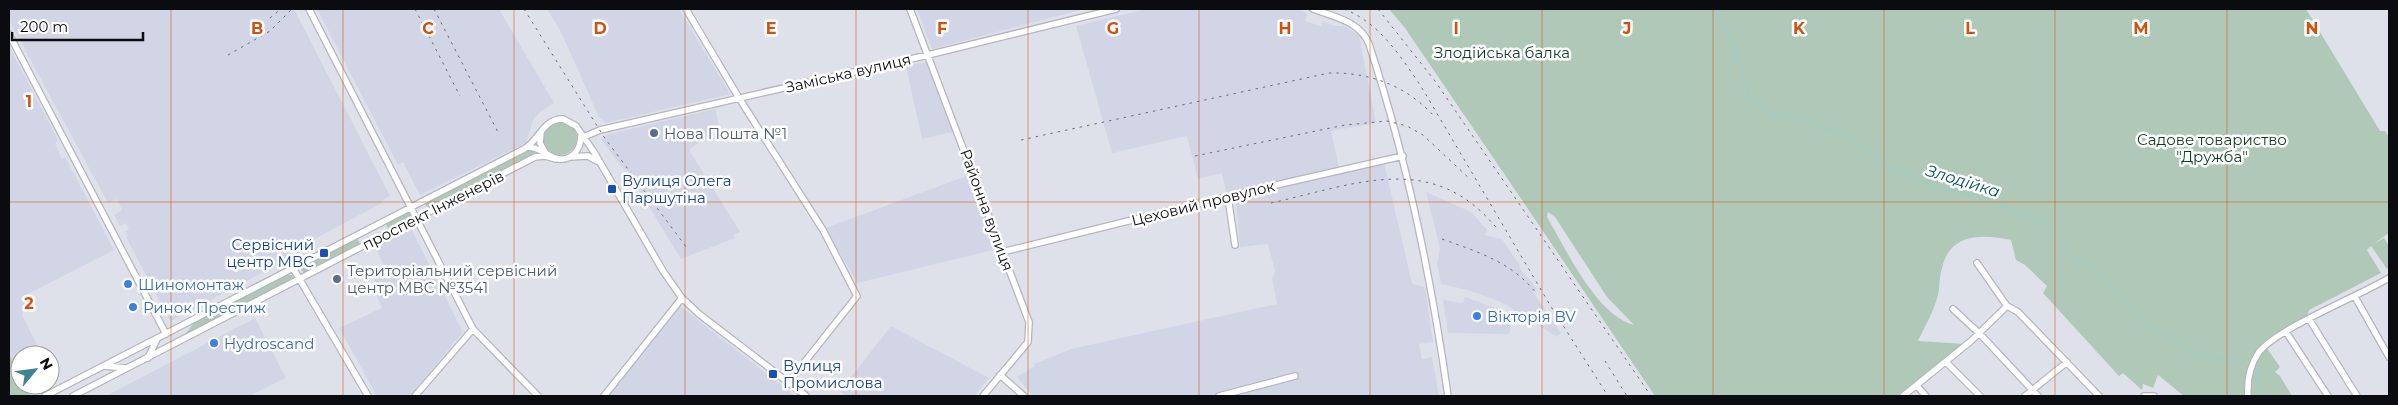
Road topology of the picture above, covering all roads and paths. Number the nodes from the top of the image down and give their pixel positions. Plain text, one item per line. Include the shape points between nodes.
1 (309, 9) edge
2 (686, 9) edge
3 (910, 9) edge
4 (1116, 9) edge
5 (1313, 9) edge
6 (9, 34) edge
7 (928, 55) junction
8 (739, 98) junction
9 (541, 131) junction
10 (581, 135) junction
11 (528, 146) junction
12 (546, 154) junction
13 (1403, 156) junction
14 (567, 158) junction
15 (556, 159) junction
16 (602, 166) junction
17 (1228, 198) junction
18 (410, 206) junction
19 (416, 218) junction
20 (382, 221) junction
21 (359, 233) junction
22 (388, 233) junction
23 (365, 245) junction
24 (1235, 245) dead end
25 (1002, 252) junction
26 (1977, 263) dead end
27 (293, 268) junction
28 (2389, 278) edge
29 (299, 279) junction
30 (2355, 297) junction
31 (682, 298) junction
32 (2007, 306) junction
33 (1953, 310) dead end
34 (2309, 319) junction
35 (473, 329) junction
36 (2286, 332) junction
37 (166, 334) junction
38 (1980, 334) junction
39 (157, 339) junction
40 (2389, 357) edge
41 (148, 358) junction
42 (1946, 362) junction
43 (2067, 362) junction
44 (103, 366) junction
45 (128, 368) junction
46 (1000, 375) junction
47 (1295, 376) dead end
48 (788, 383) junction
49 (1917, 386) junction
50 (2032, 390) junction
51 (45, 396) edge
52 (73, 396) edge
53 (368, 396) edge
54 (416, 396) edge
55 (538, 396) edge
56 (604, 396) edge
57 (806, 396) edge
58 (983, 396) edge
59 (1024, 396) edge
60 (1218, 396) edge
61 (1448, 396) edge
62 (1903, 396) edge
63 (1926, 396) edge
64 (1980, 396) edge
65 (2025, 396) edge
66 (2038, 396) edge
67 (2099, 396) edge
68 (2144, 396) edge
69 (2154, 396) edge
70 (2248, 396) edge
71 (2328, 396) edge
72 (2357, 396) edge

1 - 18 street
2 - 8 street
3 - 7 street, Районна вулиця
4 - 7 street, Заміська вулиця
5 - 13 street via 1354,24 1367,38
6 - 37 street
7 - 8 street, Заміська вулиця
7 - 25 street, Районна вулиця
8 - 10 street, Заміська вулиця
8 - 48 street via 822,230 857,296
9 - 10 street via 549,122 563,119 570,121
9 - 11 street, проспект Інженерів
9 - 12 street via 540,143
10 - 14 street via 577,150
10 - 16 street
11 - 12 street
11 - 18 street, проспект Інженерів
12 - 15 street
13 - 17 street, Цеховий провулок via 1250,190
13 - 61 street via 1431,283
14 - 15 street
14 - 16 street via 588,156
15 - 19 street, проспект Інженерів via 535,157
16 - 31 street
17 - 24 street
17 - 25 street, Цеховий провулок
18 - 19 street
18 - 20 street, проспект Інженерів
19 - 22 street, проспект Інженерів
19 - 35 street
20 - 21 street, проспект Інженерів
20 - 22 street
21 - 23 street
21 - 27 street, проспект Інженерів
22 - 23 street, проспект Інженерів
23 - 29 street, проспект Інженерів
25 - 46 street, Районна вулиця via 1026,311 1030,331 1028,342
26 - 32 street
27 - 29 street
27 - 37 street, проспект Інженерів
28 - 30 street
29 - 41 street, проспект Інженерів
29 - 53 street
30 - 34 street
30 - 40 street
31 - 48 street
31 - 56 street
32 - 38 street
32 - 43 street via 2018,312
33 - 38 street
34 - 36 street
34 - 72 street
35 - 54 street
35 - 55 street
36 - 70 street via 2267,345 2254,361 2249,375
36 - 71 street
37 - 39 street, проспект Інженерів
38 - 42 street
38 - 50 street
39 - 41 street
39 - 44 street, проспект Інженерів
41 - 45 street, проспект Інженерів
42 - 49 street
42 - 64 street
43 - 50 street
43 - 67 street
44 - 45 street
44 - 51 street, проспект Інженерів
45 - 52 street, проспект Інженерів
46 - 58 street, Районна вулиця
46 - 59 street
47 - 60 street
48 - 57 street
49 - 62 street
49 - 63 street
50 - 65 street
50 - 66 street
68 - 69 street

